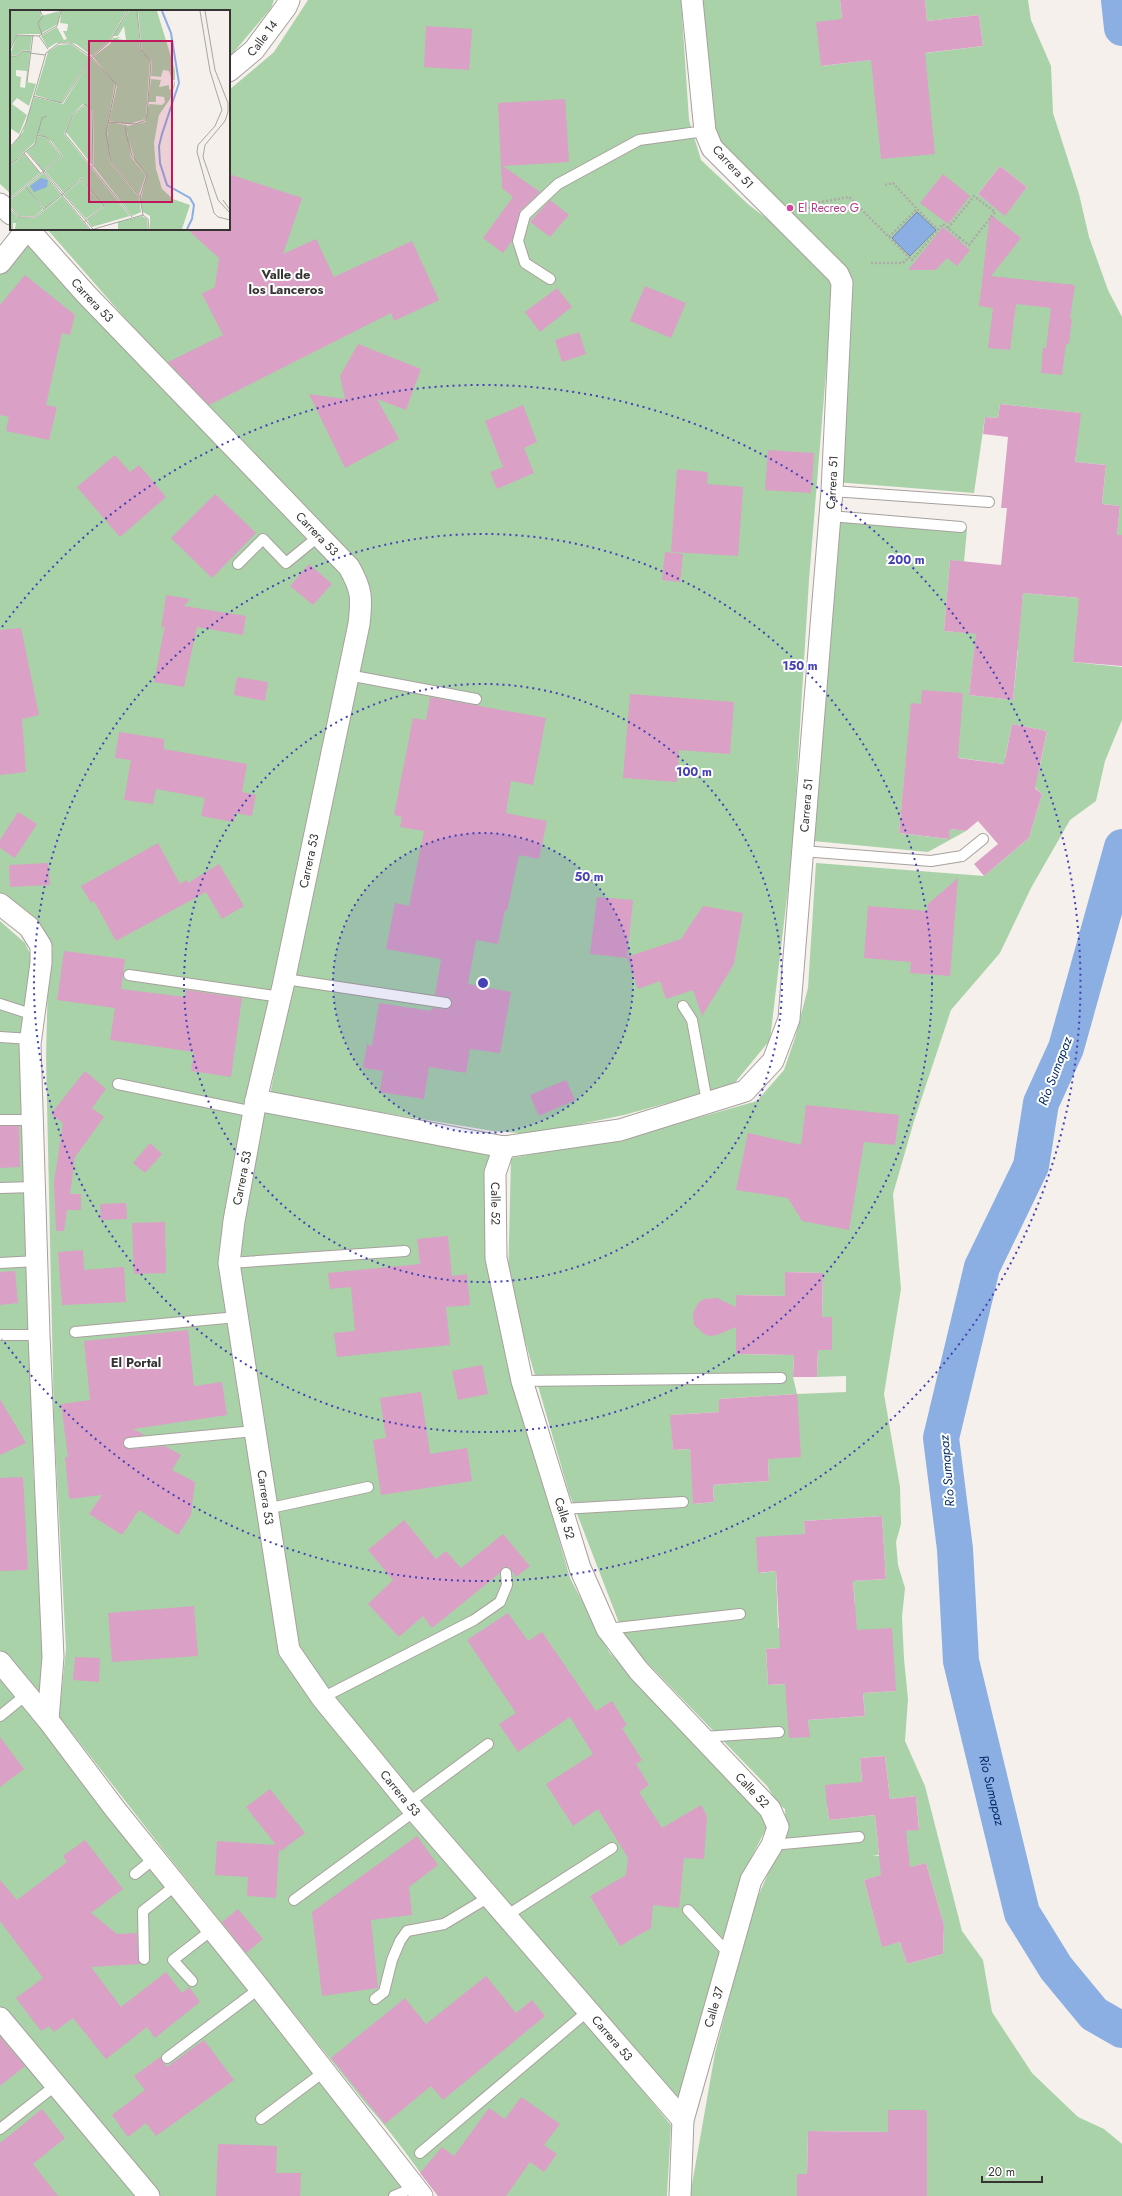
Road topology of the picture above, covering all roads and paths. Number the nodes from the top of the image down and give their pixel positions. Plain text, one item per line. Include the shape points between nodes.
1 (289, 0) edge
2 (692, 0) edge
3 (230, 70) edge
4 (705, 131) junction
5 (885, 185) dead end
6 (0, 204) edge
7 (916, 209) junction
8 (10, 213) edge
9 (791, 226) junction
10 (948, 228) junction
11 (938, 230) junction
12 (889, 237) junction
13 (17, 238) edge
14 (909, 257) junction
15 (0, 263) edge
16 (871, 263) dead end
17 (550, 279) dead end
18 (832, 491) junction
19 (989, 502) dead end
20 (830, 516) junction
21 (961, 527) dead end
22 (319, 536) junction
23 (238, 564) dead end
24 (348, 675) junction
25 (476, 699) dead end
26 (983, 838) dead end
27 (802, 851) junction
28 (0, 904) edge
29 (129, 975) dead end
30 (283, 988) junction
31 (446, 1003) dead end
32 (0, 1004) edge
33 (683, 1006) dead end
34 (34, 1016) junction
35 (0, 1037) edge
36 (31, 1039) junction
37 (118, 1084) dead end
38 (707, 1102) junction
39 (255, 1106) junction
40 (0, 1120) edge
41 (32, 1120) junction
42 (504, 1147) junction
43 (34, 1187) junction
44 (0, 1188) edge
45 (405, 1251) dead end
46 (37, 1261) junction
47 (0, 1263) edge
48 (229, 1263) junction
49 (237, 1317) junction
50 (75, 1332) dead end
51 (0, 1335) edge
52 (39, 1335) junction
53 (781, 1378) dead end
54 (522, 1381) junction
55 (254, 1431) junction
56 (129, 1443) dead end
57 (368, 1487) dead end
58 (683, 1502) dead end
59 (266, 1509) junction
60 (562, 1509) junction
61 (506, 1573) dead end
62 (740, 1614) dead end
63 (607, 1629) junction
64 (0, 1662) edge
65 (27, 1694) junction
66 (322, 1698) junction
67 (0, 1716) edge
68 (48, 1720) junction
69 (779, 1732) dead end
70 (701, 1737) junction
71 (488, 1744) dead end
72 (411, 1807) junction
73 (775, 1836) junction
74 (859, 1837) dead end
75 (612, 1848) dead end
76 (155, 1858) junction
77 (135, 1874) dead end
78 (176, 1884) junction
79 (489, 1897) junction
80 (294, 1900) dead end
81 (688, 1910) dead end
82 (506, 1916) junction
83 (213, 1929) junction
84 (729, 1954) junction
85 (144, 1959) dead end
86 (192, 1981) dead end
87 (260, 1988) junction
88 (375, 1999) dead end
89 (588, 2011) junction
90 (0, 2018) edge
91 (166, 2058) dead end
92 (324, 2071) junction
93 (56, 2085) junction
94 (261, 2119) dead end
95 (683, 2120) junction
96 (0, 2129) edge
97 (420, 2153) dead end
98 (418, 2191) edge
99 (149, 2196) edge
100 (394, 2196) edge
101 (680, 2196) edge

1 - 3 street, Calle 14 via 254,50
2 - 4 street, Carrera 51
4 - 9 street, Carrera 51 via 712,148
4 - 17 lane via 639,140 558,184 525,214 518,241 525,263
5 - 7 path via 893,183
6 - 8 street
7 - 11 path
7 - 12 path
9 - 12 path via 815,203 850,197
9 - 18 street, Carrera 51 via 838,274 842,283
10 - 10 path via 969,245 995,212 988,204 974,196
10 - 11 path via 943,224
11 - 14 path via 918,256 912,260
12 - 14 path
13 - 15 street
13 - 22 street, Carrera 53 via 86,293
14 - 16 path via 903,263
18 - 19 lane
18 - 20 street, Carrera 51
20 - 21 lane
20 - 27 street, Carrera 51
22 - 23 lane via 286,563 264,539
22 - 24 street, Carrera 53 via 349,567 359,584 361,603
24 - 25 lane
24 - 30 street, Carrera 53
26 - 27 lane via 962,856 931,861
27 - 38 street, Carrera 51 via 789,1019 773,1061 744,1090
28 - 34 street via 29,928 41,946
29 - 30 lane
30 - 31 lane
30 - 39 street, Carrera 53
32 - 34 lane
33 - 38 lane via 692,1020
34 - 36 street
35 - 36 lane
36 - 41 street
37 - 39 lane
38 - 42 street, Carrera 51 via 620,1130
39 - 42 street, Carrera 51
39 - 48 street, Carrera 53
40 - 41 lane
41 - 43 street
42 - 54 street, Calle 52 via 494,1172 496,1258
43 - 44 lane
43 - 46 street
45 - 48 lane
46 - 47 lane
46 - 52 street
48 - 49 street, Carrera 53
49 - 50 lane
49 - 55 street, Carrera 53
51 - 52 lane
52 - 68 street via 53,1657
53 - 54 lane
54 - 60 street, Calle 52
55 - 56 lane
55 - 59 street, Carrera 53
57 - 59 lane
58 - 60 lane
59 - 66 street, Carrera 53 via 289,1650
60 - 63 street, Calle 52 via 580,1568
61 - 66 lane via 508,1585 500,1602 474,1620
62 - 63 lane
63 - 70 street, Calle 52 via 639,1671
64 - 65 street
65 - 67 lane
65 - 68 street
66 - 72 street, Carrera 53
68 - 76 street
69 - 70 lane
70 - 73 street, Calle 52 via 736,1770 770,1809
71 - 72 lane
72 - 79 street, Carrera 53
72 - 80 lane
73 - 74 lane
73 - 84 street, Calle 37 via 751,1880
75 - 82 lane
76 - 77 lane
76 - 78 street
78 - 83 street
78 - 85 lane via 143,1911
79 - 82 street, Carrera 53
79 - 88 lane via 444,1924 407,1931 392,1960 384,1992
81 - 84 lane
82 - 89 street, Carrera 53
83 - 86 lane via 173,1960
83 - 87 street
84 - 95 street, Calle 37
87 - 91 lane
87 - 92 street
89 - 95 street, Carrera 53
89 - 97 lane
90 - 93 street
92 - 94 lane
92 - 98 street
93 - 96 lane
93 - 99 street
95 - 101 street, Calle 37
98 - 100 lane

